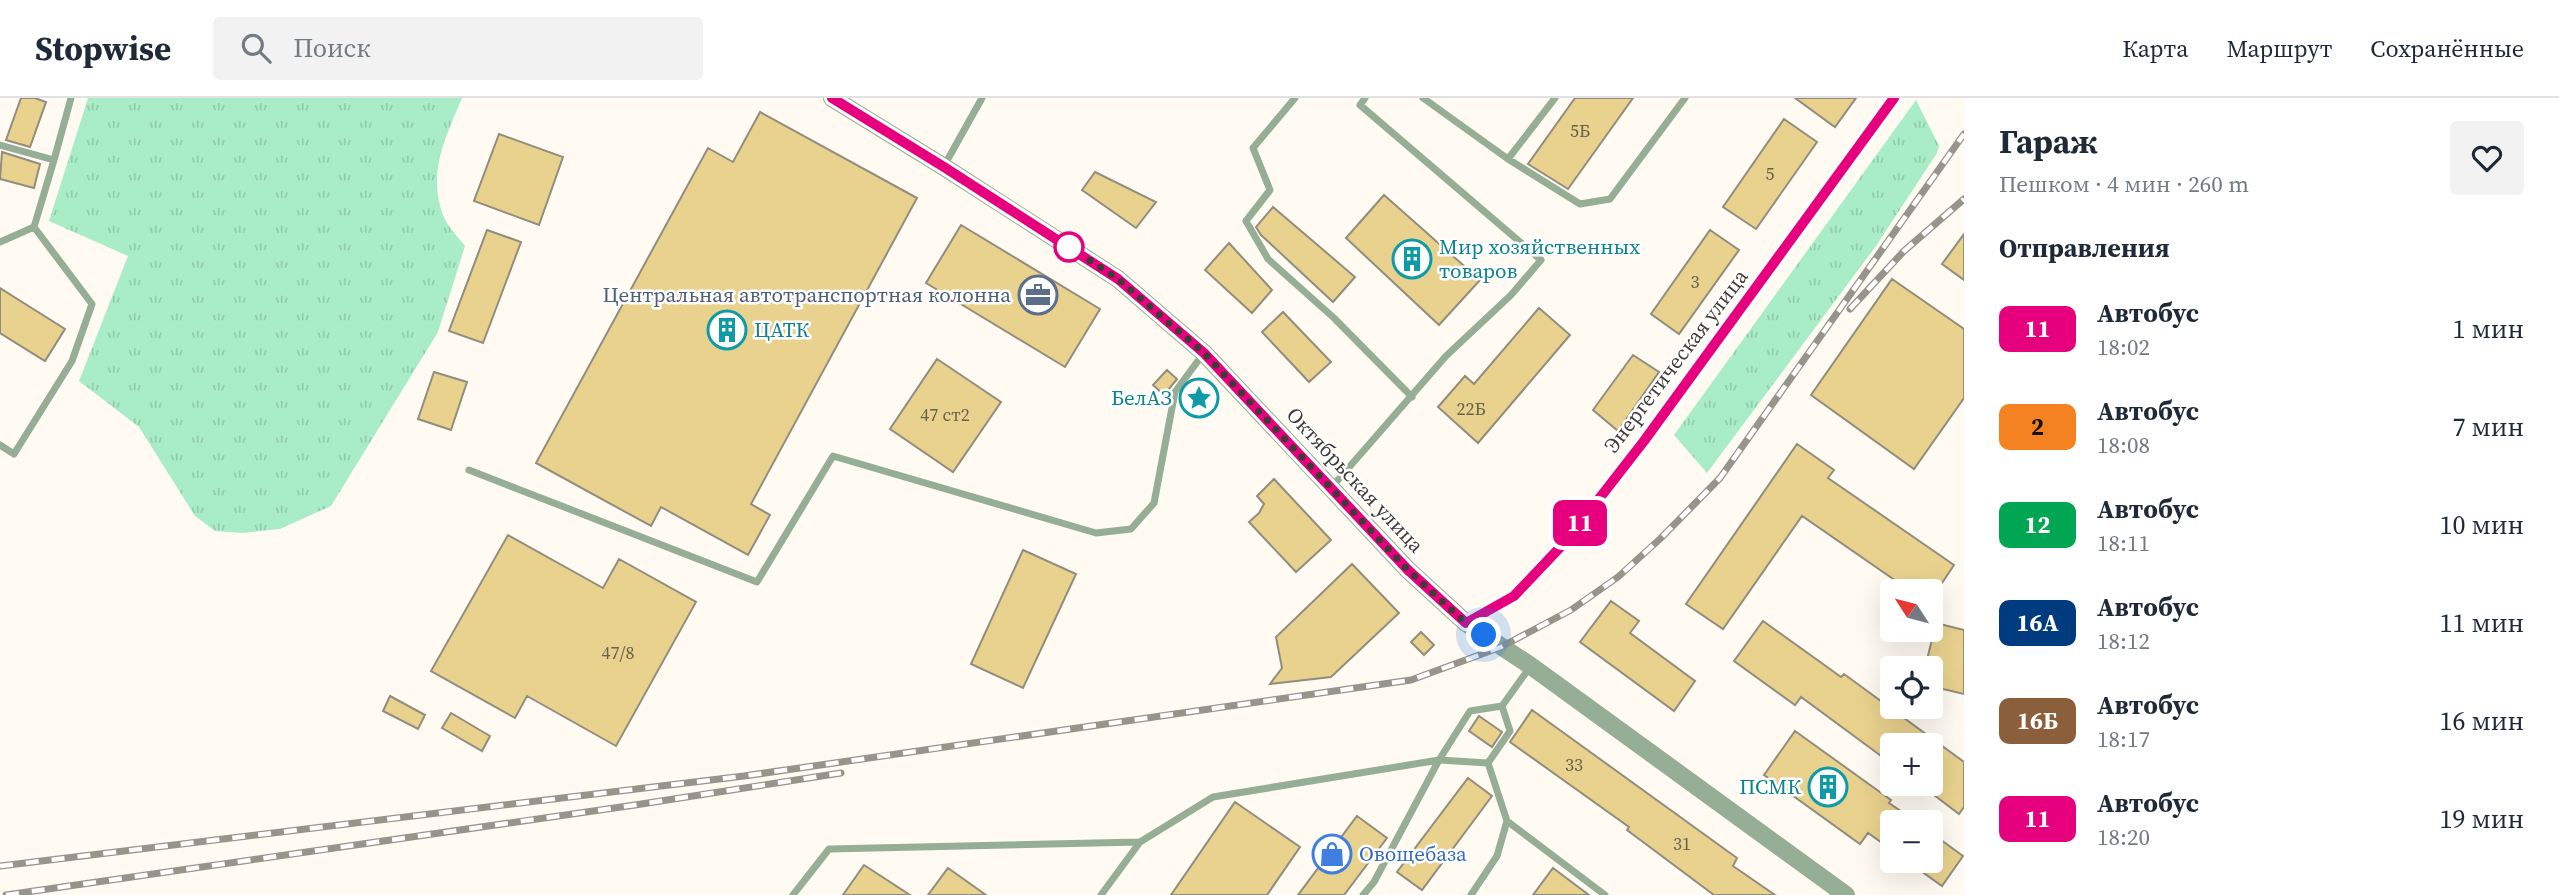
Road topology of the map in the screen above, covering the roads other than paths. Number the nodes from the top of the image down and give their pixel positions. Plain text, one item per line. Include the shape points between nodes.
1 (71, 98) edge
2 (832, 98) edge
3 (982, 98) edge
4 (1295, 98) edge
5 (1366, 98) edge
6 (1423, 98) edge
7 (1555, 98) edge
8 (1685, 98) edge
9 (1894, 98) edge
10 (0, 145) edge
11 (1508, 159) junction
12 (54, 160) junction
13 (944, 167) junction
14 (34, 227) junction
15 (0, 242) edge
16 (1204, 353) junction
17 (1412, 397) junction
18 (0, 445) edge
19 (469, 470) dead end
20 (1331, 488) junction
21 (1466, 623) junction
22 (1531, 666) junction
23 (1502, 706) junction
24 (1438, 760) junction
25 (1488, 763) junction
26 (1507, 821) junction
27 (1140, 842) junction
28 (793, 895) edge
29 (1101, 895) edge
30 (1363, 895) edge
31 (1471, 895) edge
32 (1605, 895) edge
33 (1846, 895) edge

1 - 12 lane
2 - 13 street, Октябрьская улица
3 - 13 lane
4 - 17 lane via 1254,148 1270,190 1246,221 1268,259 1335,318
5 - 17 lane via 1360,105 1541,260
6 - 11 lane
7 - 11 lane
8 - 11 lane via 1610,200 1580,204
9 - 21 street, Энергетическая улица via 1567,540 1514,596
10 - 12 lane
12 - 14 lane
13 - 16 street, Октябрьская улица via 1118,279
14 - 15 lane
14 - 18 lane via 92,304 72,361 14,454
16 - 19 lane via 1175,392 1154,503 1131,530 1096,533 833,456 757,582
16 - 20 street, Октябрьская улица
17 - 20 lane
20 - 21 street, Октябрьская улица via 1408,570
21 - 22 street, Октябрьская улица
22 - 23 lane
22 - 33 street, Октябрьская улица
23 - 24 lane via 1470,711
23 - 25 lane via 1510,730
24 - 25 lane
24 - 27 lane via 1213,797
24 - 30 lane
25 - 26 lane
26 - 31 lane via 1497,856
26 - 32 lane
27 - 28 lane via 829,849
27 - 29 lane

